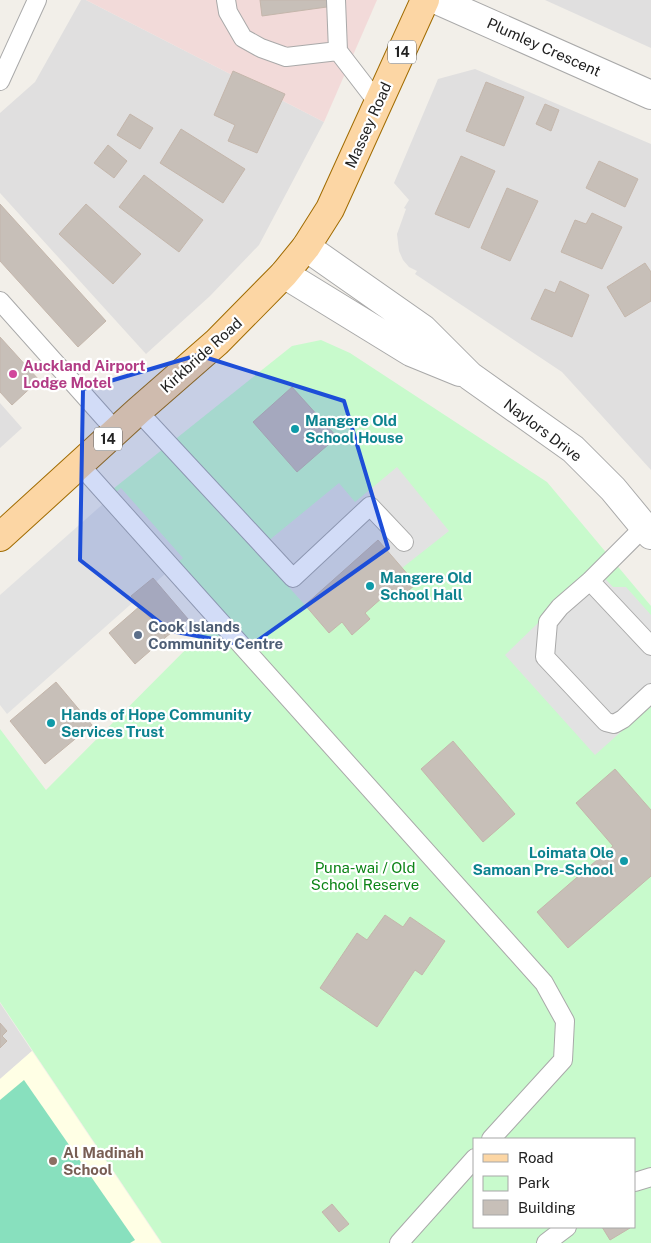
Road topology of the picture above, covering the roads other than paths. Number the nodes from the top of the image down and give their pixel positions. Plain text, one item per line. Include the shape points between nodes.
1 (37, 0) edge
2 (226, 0) edge
3 (336, 0) edge
4 (425, 0) edge
5 (437, 0) edge
6 (338, 51) junction
7 (0, 81) edge
8 (651, 95) edge
9 (378, 103) junction
10 (306, 247) junction
11 (284, 274) junction
12 (0, 301) edge
13 (470, 376) junction
14 (138, 412) junction
15 (116, 431) junction
16 (80, 465) junction
17 (648, 531) edge
18 (0, 537) edge
19 (404, 542) dead end
20 (590, 581) junction
21 (651, 646) edge
22 (651, 693) edge
23 (492, 1138) edge
24 (473, 1160) edge
25 (651, 1177) edge
26 (636, 1182) edge
27 (566, 1228) edge
28 (399, 1243) edge
29 (546, 1243) edge

1 - 7 lane
2 - 6 lane via 228,12 243,38 261,48 286,57
3 - 6 lane
4 - 9 main road, Massey Road / 14
5 - 8 street, Plumley Crescent
6 - 9 lane
9 - 10 main road, Massey Road / 14 via 330,209
10 - 11 main road, Kirkbride Road / 14
10 - 13 street, Naylors Drive via 423,329
11 - 13 street, Naylors Drive via 411,352
11 - 14 main road, Kirkbride Road / 14 via 217,342
12 - 15 lane
13 - 17 street, Naylors Drive via 573,449
14 - 15 main road, Kirkbride Road / 14
14 - 19 lane via 293,578 370,506
15 - 16 main road, Kirkbride Road / 14
16 - 18 main road, Kirkbride Road / 14
16 - 23 lane via 544,983 565,1021 563,1060
17 - 20 lane
20 - 21 lane
20 - 22 lane via 548,622 546,657 606,722 614,724 623,719
24 - 28 lane
25 - 26 lane
27 - 29 lane

